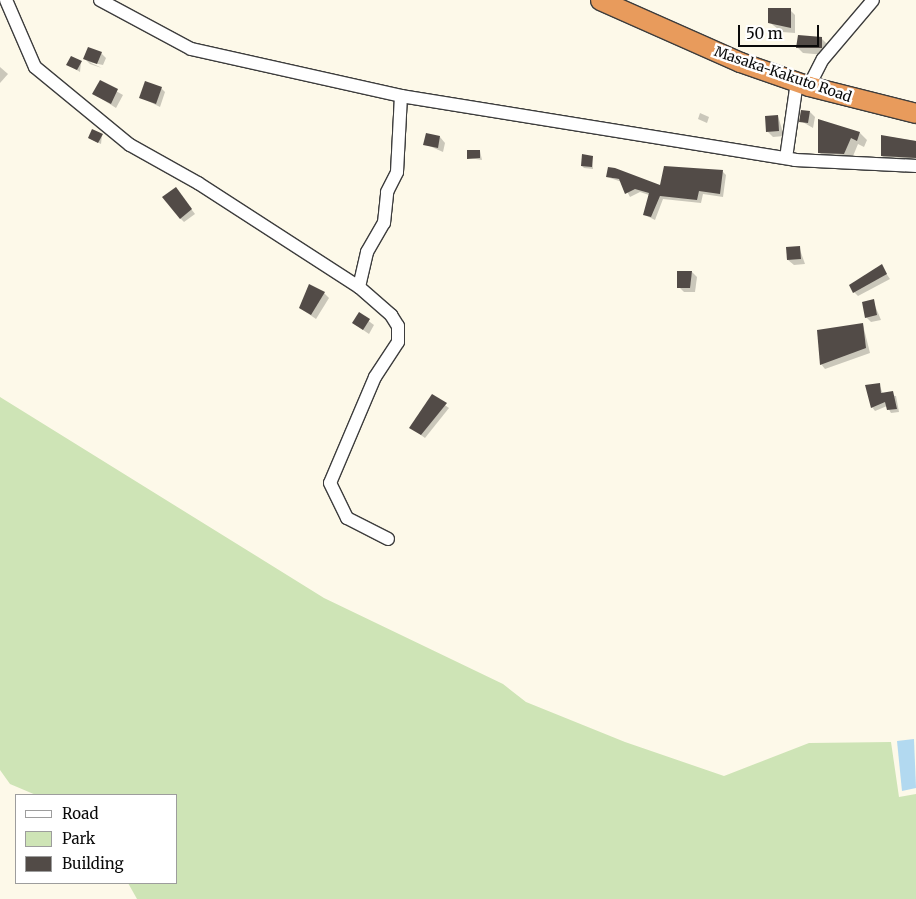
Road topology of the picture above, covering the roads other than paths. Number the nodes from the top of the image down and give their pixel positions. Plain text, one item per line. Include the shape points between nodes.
1 (6, 0) edge
2 (100, 0) edge
3 (600, 0) edge
4 (873, 0) edge
5 (803, 84) junction
6 (401, 96) junction
7 (916, 113) edge
8 (786, 158) junction
9 (916, 166) edge
10 (359, 287) junction
11 (388, 539) dead end

1 - 10 street via 35,67 130,145 198,183
2 - 6 street via 191,48
3 - 5 highway, Masaka-Kakuto Road via 740,62
4 - 5 street
5 - 7 highway, Masaka-Kakuto Road
5 - 8 street
6 - 8 street
6 - 10 street via 397,172 384,201 384,223 367,252
8 - 9 street
10 - 11 street via 391,315 398,326 398,342 375,377 330,483 347,518

